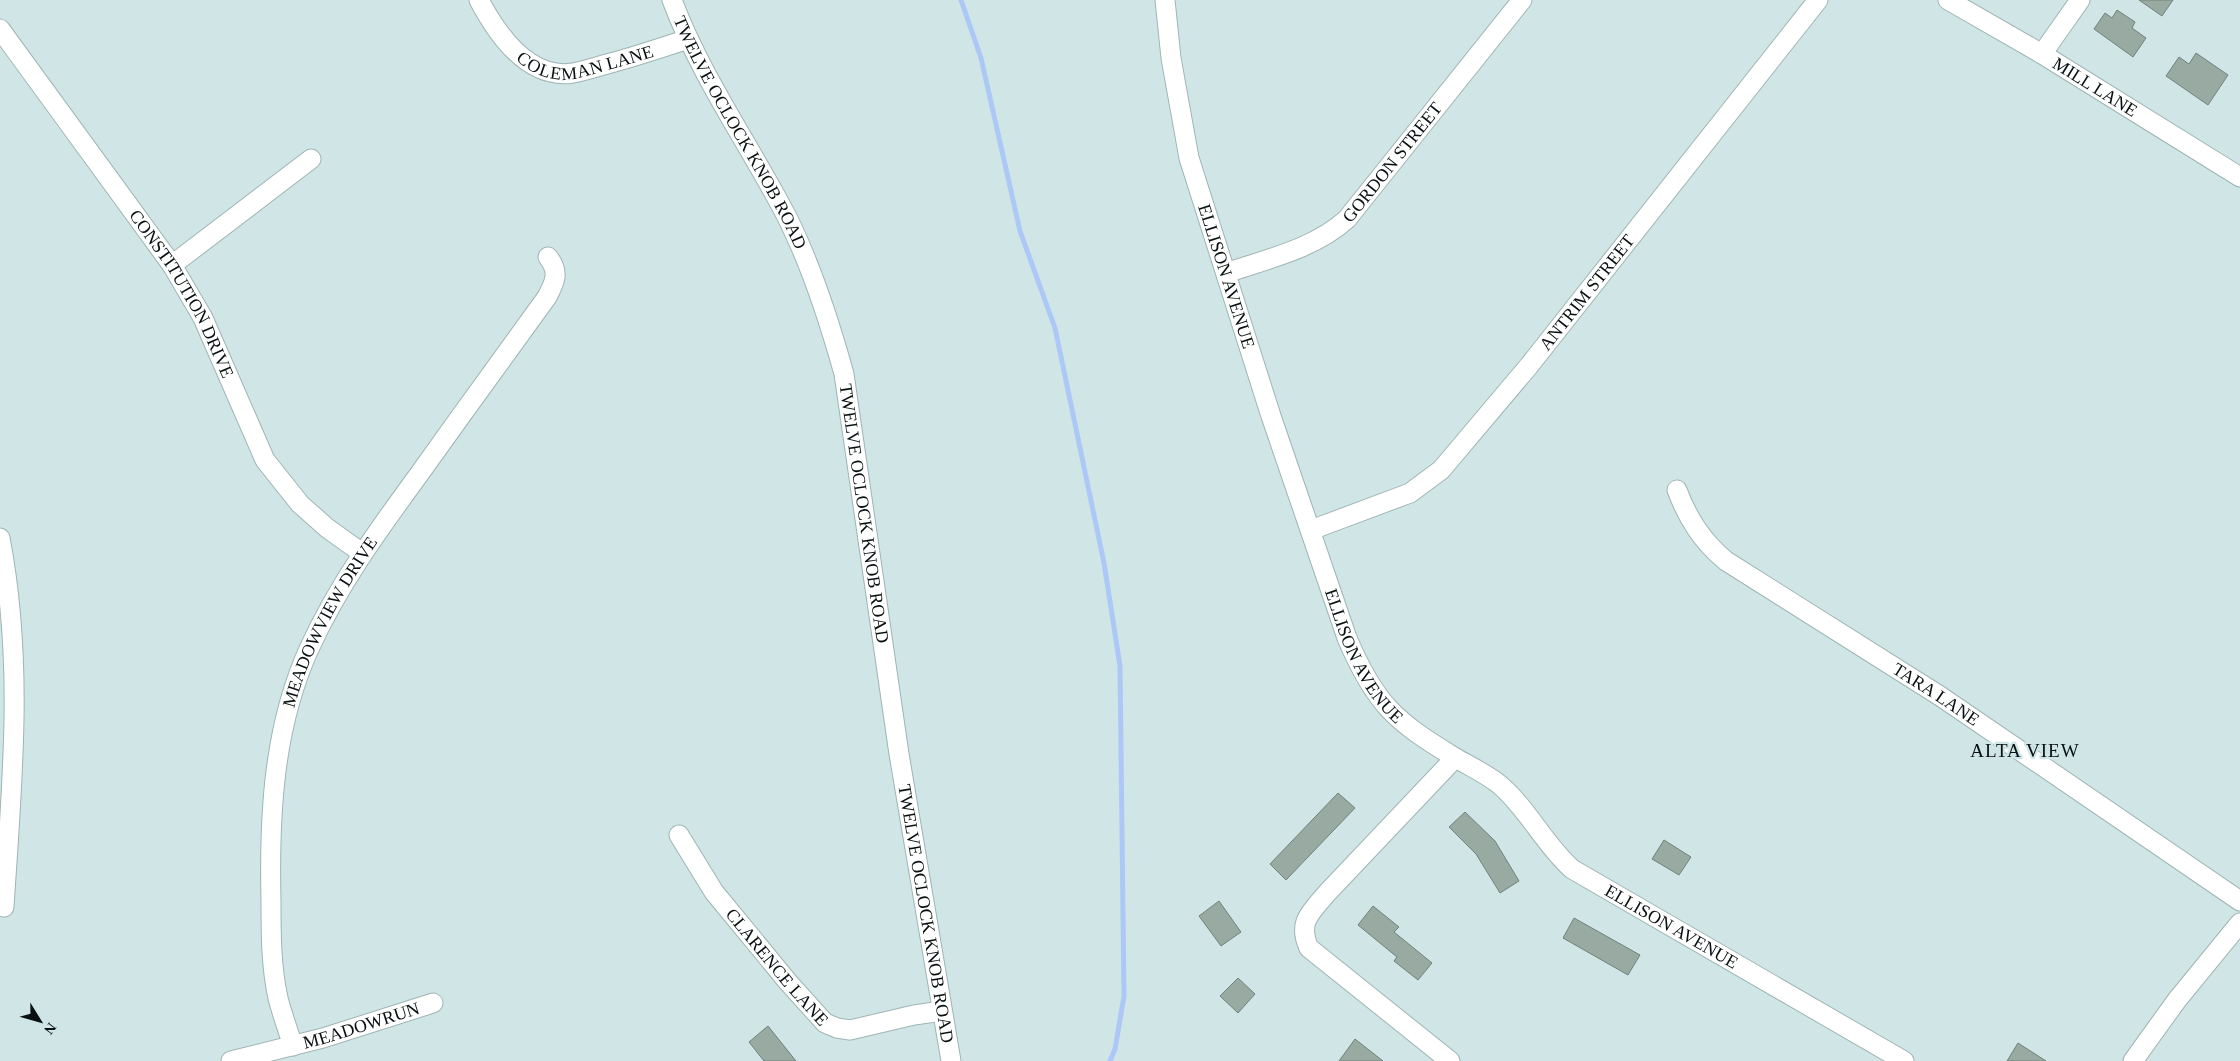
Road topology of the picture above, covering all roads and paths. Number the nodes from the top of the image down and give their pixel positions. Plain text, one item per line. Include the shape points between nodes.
1 (479, 0) edge
2 (672, 0) edge
3 (1165, 0) edge
4 (1522, 0) edge
5 (1818, 0) edge
6 (1948, 0) edge
7 (2080, 0) edge
8 (0, 29) edge
9 (688, 39) junction
10 (2042, 54) junction
11 (310, 159) dead end
12 (2240, 177) edge
13 (548, 258) dead end
14 (172, 265) junction
15 (1226, 273) junction
16 (1677, 490) dead end
17 (1311, 530) junction
18 (0, 538) edge
19 (362, 553) junction
20 (1455, 758) junction
21 (679, 835) dead end
22 (2240, 901) edge
23 (4, 907) dead end
24 (2240, 923) edge
25 (433, 1003) dead end
26 (942, 1011) junction
27 (293, 1046) junction
28 (231, 1061) edge
29 (951, 1061) edge
30 (1450, 1061) edge
31 (1904, 1061) edge
32 (2133, 1061) edge

1 - 9 street, COLEMAN LANE via 506,42 527,61 556,73 572,73 642,55
2 - 9 street, TWELVE OCLOCK KNOB ROAD
3 - 15 street, ELLISON AVENUE via 1171,58 1190,158
4 - 15 street, GORDON STREET via 1347,219 1317,241
5 - 17 street, ANTRIM STREET via 1528,367 1441,470 1410,494
6 - 10 street, MILL LANE
7 - 10 street
8 - 14 street, CONSTITUTION DRIVE
9 - 26 street, TWELVE OCLOCK KNOB ROAD via 787,217 827,314 844,374 899,754
10 - 12 street, MILL LANE
11 - 14 street
13 - 19 street, MEADOWVIEW DRIVE via 556,273 547,297
14 - 19 street, CONSTITUTION DRIVE via 203,318 265,460 300,504
15 - 17 street, ELLISON AVENUE
16 - 22 street, TARA LANE via 1694,527 1726,561 1940,696
17 - 20 street, ELLISON AVENUE via 1361,671 1392,714
18 - 23 street via 15,672 15,730
19 - 27 street, MEADOWVIEW DRIVE via 327,610 308,650 293,692 275,775 270,866 272,955 278,998
20 - 30 street via 1326,893 1303,927 1309,948
20 - 31 street, ELLISON AVENUE via 1498,784 1514,798 1558,856 1572,869
21 - 26 street, CLARENCE LANE via 714,892 825,1023 850,1030
24 - 32 street via 2177,1000
25 - 27 street, MEADOWRUN
26 - 29 street, TWELVE OCLOCK KNOB ROAD
27 - 28 street, MEADOWRUN

